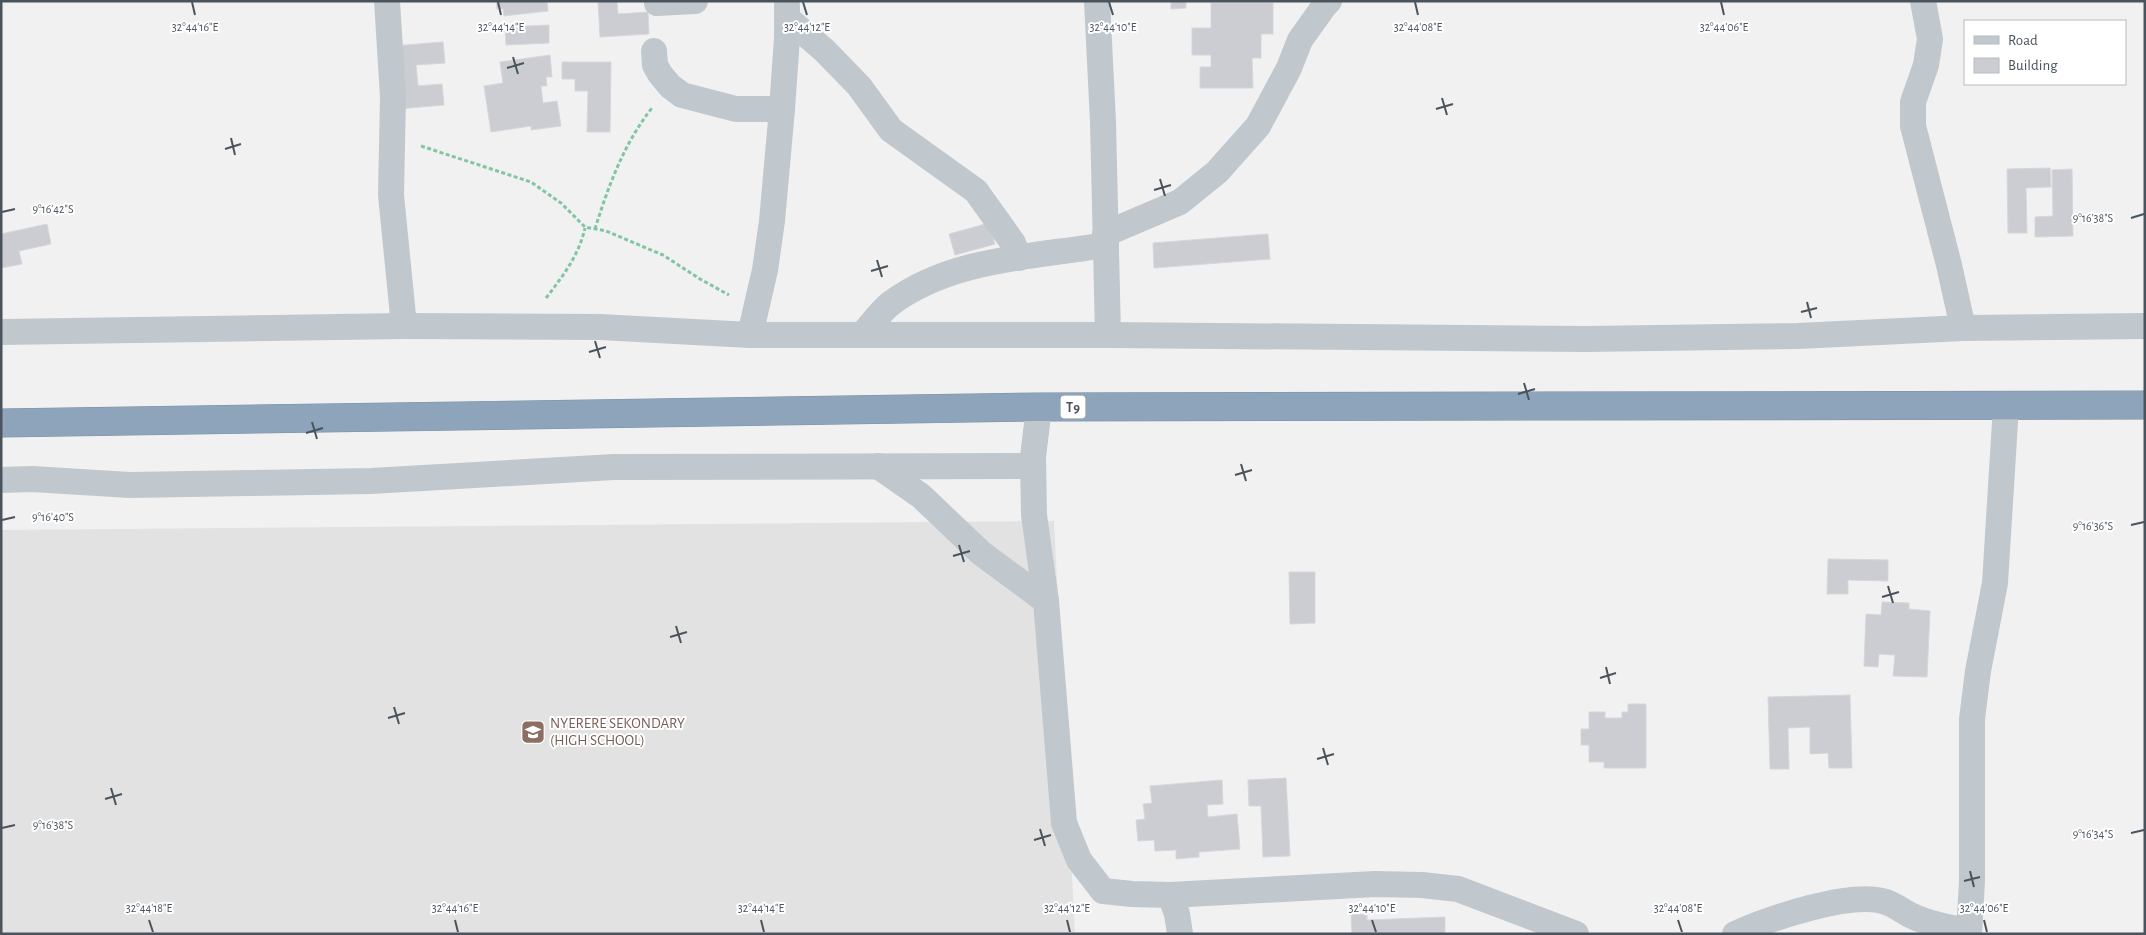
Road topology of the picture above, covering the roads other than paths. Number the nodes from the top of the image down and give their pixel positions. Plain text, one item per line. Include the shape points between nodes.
1 (387, 1) edge
2 (695, 1) edge
3 (1097, 1) edge
4 (1329, 1) edge
5 (1923, 1) edge
6 (657, 3) dead end
7 (787, 9) edge
8 (654, 51) dead end
9 (782, 109) junction
10 (1105, 240) junction
11 (1019, 258) junction
12 (404, 326) junction
13 (2145, 326) edge
14 (1963, 328) junction
15 (1, 332) edge
16 (750, 335) junction
17 (862, 335) junction
18 (1108, 335) junction
19 (2145, 405) edge
20 (2006, 406) junction
21 (1039, 407) junction
22 (1, 423) edge
23 (878, 466) junction
24 (1033, 466) junction
25 (1, 480) edge
26 (1046, 600) junction
27 (1170, 895) junction
28 (1969, 932) edge
29 (1180, 934) edge
30 (1576, 934) edge
31 (1735, 934) edge

1 - 12 street via 393,97 391,196
2 - 6 street
3 - 10 street
4 - 10 street via 1300,40 1258,126 1217,172 1180,202
5 - 14 street via 1930,39 1926,64 1913,102 1914,126
7 - 9 street
7 - 11 street via 858,86 892,130 976,191
8 - 9 street via 656,65 670,86 682,95 736,109
9 - 16 street via 772,221
10 - 11 street
10 - 18 street
11 - 17 street via 983,263 924,284 889,305
12 - 15 street
12 - 16 street via 600,327
13 - 14 street
14 - 18 street via 1798,336 1585,340
16 - 17 street
17 - 18 street
19 - 20 highway, T9
20 - 21 highway, T9
20 - 28 street via 1995,583 1972,720
21 - 22 highway, T9
21 - 24 street
23 - 24 street
23 - 25 street via 614,467 371,481 130,485
23 - 26 street via 920,496 981,553
24 - 26 street via 1034,515
26 - 27 street via 1064,823 1079,860 1103,891
27 - 29 street
27 - 30 street via 1375,884 1422,885 1458,889
28 - 31 street via 1940,926 1911,916 1887,902 1874,900 1812,907

